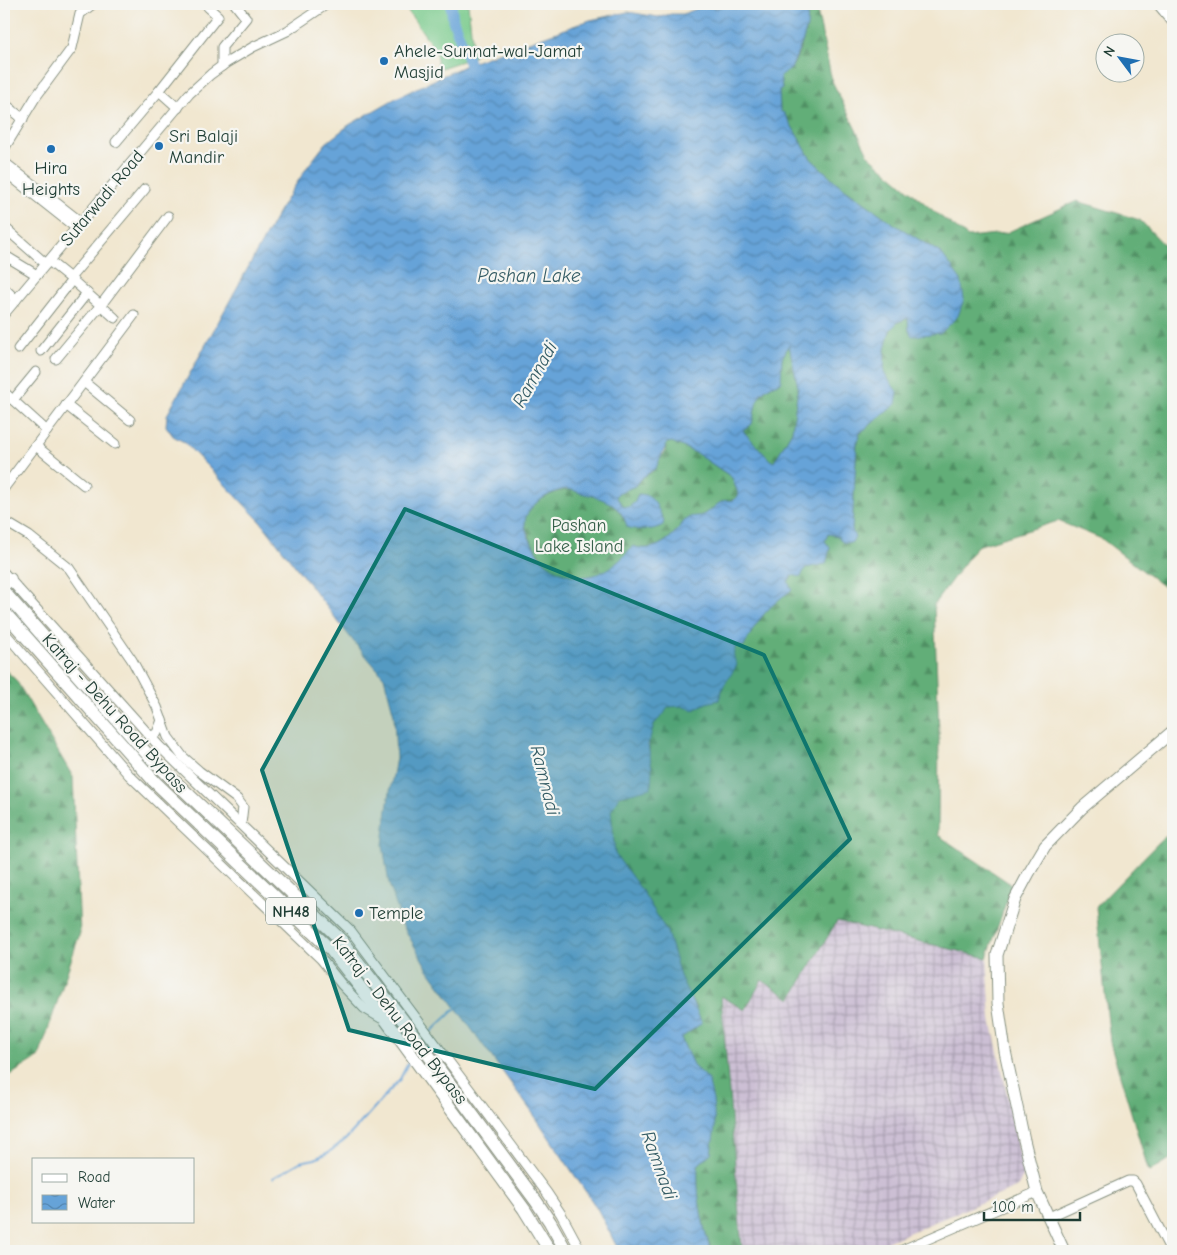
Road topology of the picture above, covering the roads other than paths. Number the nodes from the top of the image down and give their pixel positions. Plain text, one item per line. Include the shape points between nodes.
1 (93, 4) edge
2 (211, 4) edge
3 (235, 4) edge
4 (327, 4) edge
5 (1159, 4) edge
6 (1173, 21) edge
7 (222, 66) junction
8 (159, 91) junction
9 (4, 103) edge
10 (178, 108) junction
11 (23, 118) junction
12 (116, 142) dead end
13 (4, 149) edge
14 (4, 162) edge
15 (4, 172) edge
16 (145, 189) dead end
17 (168, 216) dead end
18 (79, 225) junction
19 (4, 227) edge
20 (4, 255) edge
21 (47, 262) junction
22 (37, 275) junction
23 (71, 279) junction
24 (4, 288) edge
25 (87, 293) junction
26 (16, 300) junction
27 (101, 305) junction
28 (4, 314) edge
29 (134, 314) dead end
30 (116, 318) dead end
31 (18, 349) dead end
32 (41, 351) dead end
33 (56, 359) dead end
34 (36, 372) dead end
35 (84, 382) junction
36 (4, 392) edge
37 (13, 400) junction
38 (66, 405) junction
39 (130, 420) dead end
40 (47, 431) junction
41 (115, 444) dead end
42 (36, 446) junction
43 (84, 485) dead end
44 (4, 488) edge
45 (4, 521) edge
46 (6, 579) edge
47 (4, 592) edge
48 (4, 612) edge
49 (4, 632) edge
50 (162, 720) junction
51 (1173, 731) edge
52 (151, 737) junction
53 (189, 777) junction
54 (160, 807) junction
55 (241, 824) junction
56 (384, 985) junction
57 (386, 1020) junction
58 (437, 1057) junction
59 (1037, 1192) junction
60 (1048, 1217) junction
61 (914, 1248) edge
62 (550, 1251) edge
63 (566, 1251) edge
64 (581, 1251) edge
65 (900, 1251) edge
66 (1064, 1251) edge
67 (1171, 1251) edge

1 - 11 street via 80,14 72,48
2 - 8 street via 208,7 218,16
3 - 7 street via 246,18 222,47
4 - 7 street, Sutarwadi Road via 287,31
5 - 6 main road
7 - 10 street, Sutarwadi Road
8 - 10 street
8 - 12 street
9 - 11 street
10 - 18 street, Sutarwadi Road
11 - 13 street
14 - 18 street
15 - 18 street
16 - 23 street
17 - 27 street
18 - 21 street, Sutarwadi Road
19 - 21 street
20 - 22 street
21 - 22 street, Sutarwadi Road
21 - 23 street
22 - 26 street, Sutarwadi Road
23 - 25 street
23 - 31 street
24 - 26 street
25 - 27 street
25 - 32 street
26 - 28 street, Sutarwadi Road
27 - 30 street
27 - 33 street
29 - 35 street
34 - 37 street
35 - 38 street
35 - 39 street
36 - 37 street
37 - 40 street
38 - 40 street
38 - 41 street
40 - 42 street
42 - 43 street
42 - 44 street
45 - 50 street via 69,568 132,660
46 - 52 street
47 - 56 highway, Katraj - Dehu Road Bypass / NH48, bridge via 163,770
48 - 57 highway, Katraj - Dehu Road Bypass / NH48, bridge via 154,781 331,950
49 - 54 street
50 - 52 street via 157,733
50 - 55 street via 168,737 183,758 237,799 243,807
51 - 59 main road via 1082,808 1045,846 1015,899 1001,939 997,956 998,1003 1005,1051
52 - 53 street
53 - 54 street
53 - 55 street
54 - 57 street via 314,952 364,1008
55 - 56 street via 351,931
56 - 58 highway, Katraj - Dehu Road Bypass / NH48
57 - 62 highway, Katraj - Dehu Road Bypass / NH48 via 524,1209
58 - 63 highway, Katraj - Dehu Road Bypass / NH48 via 550,1222
58 - 64 street via 547,1193
59 - 60 main road
59 - 61 street
60 - 66 main road
60 - 67 street via 1133,1181
61 - 65 street

